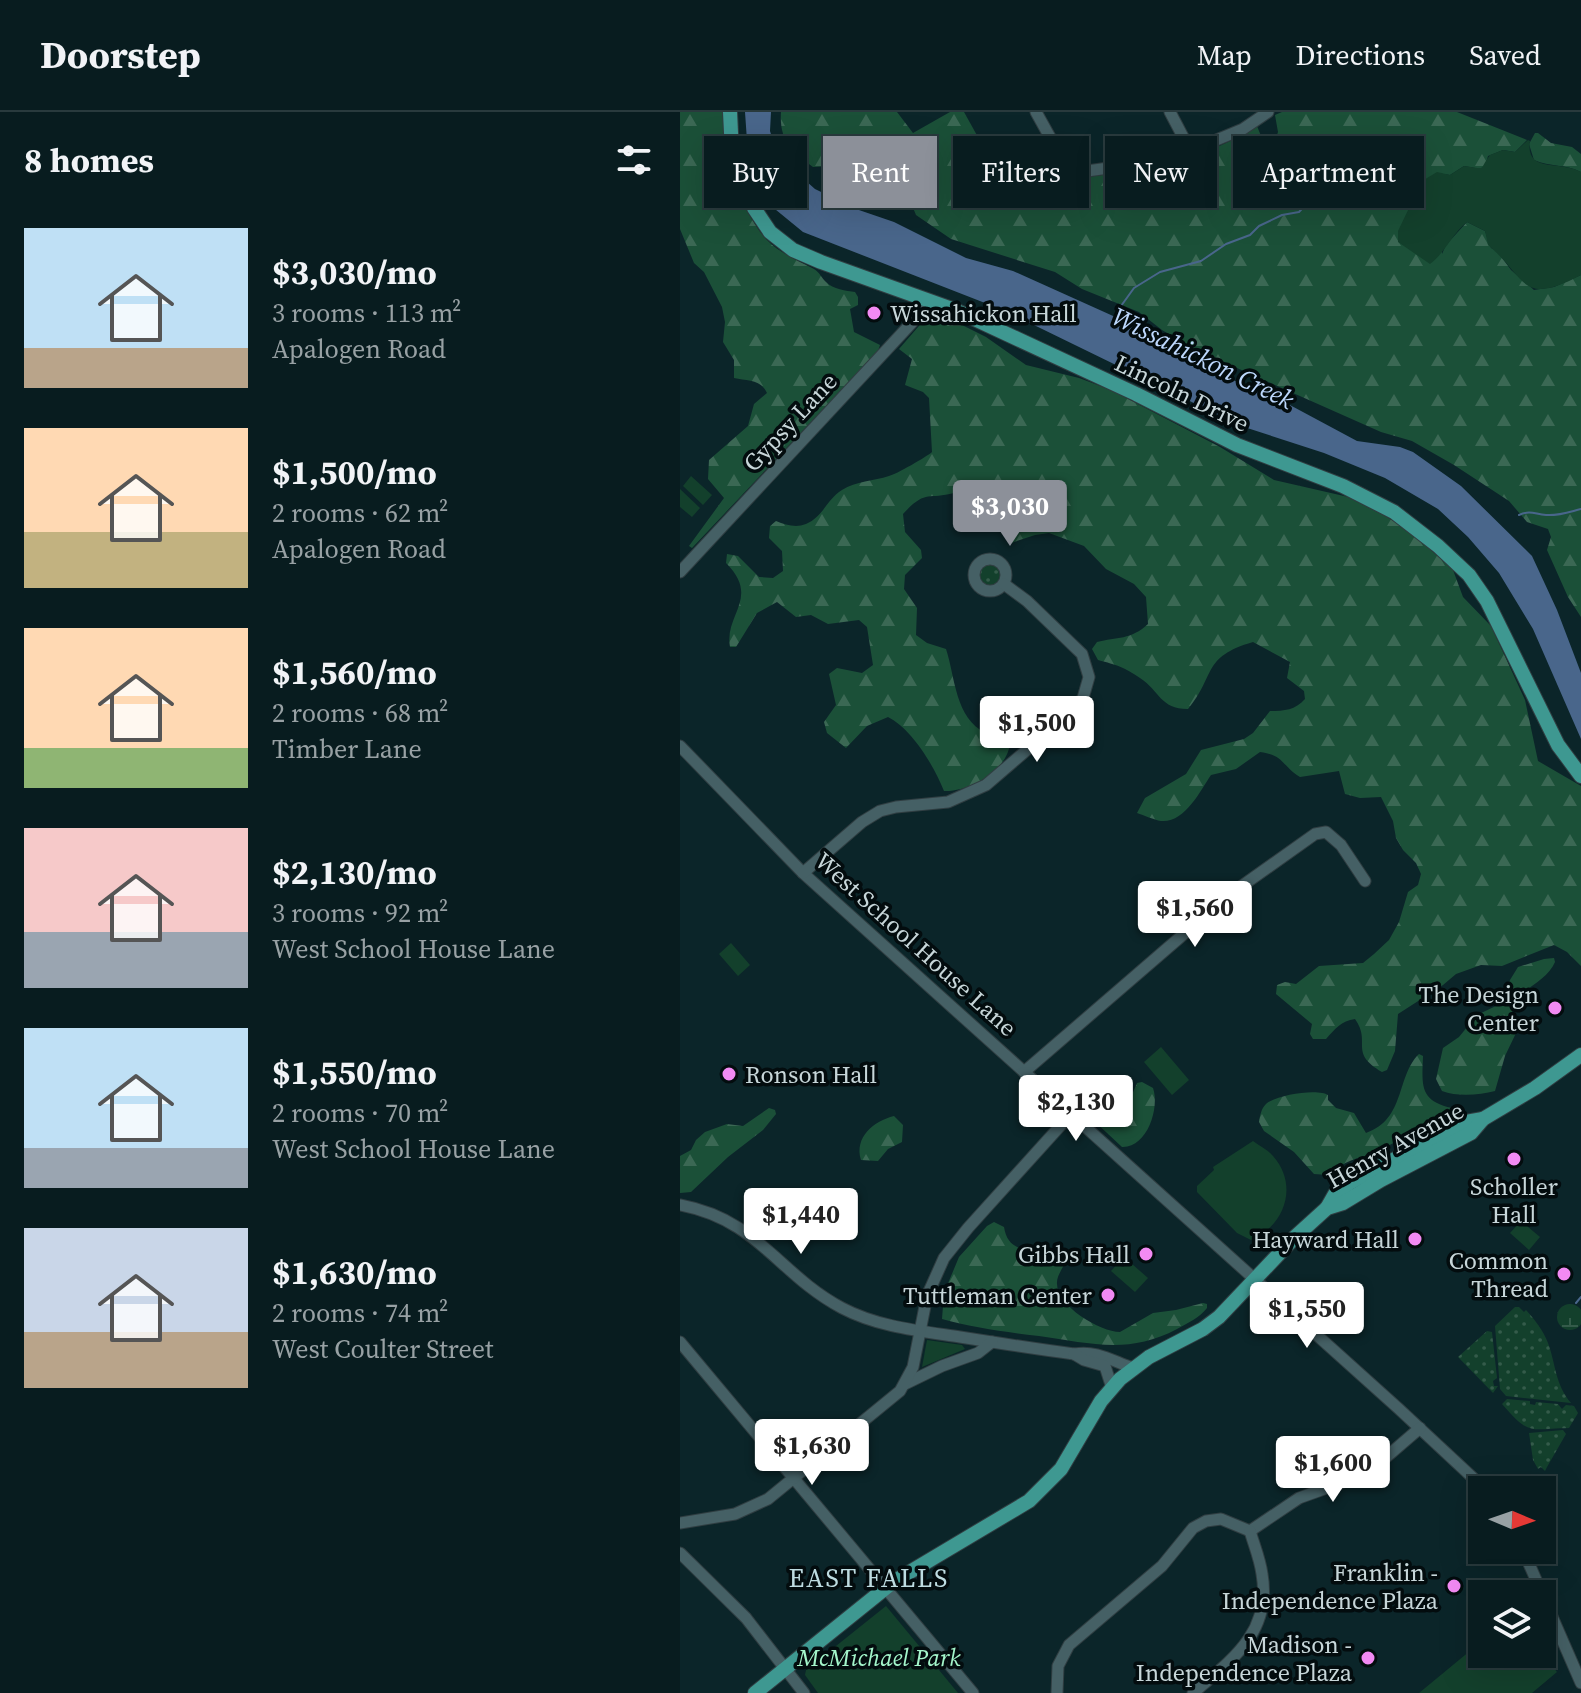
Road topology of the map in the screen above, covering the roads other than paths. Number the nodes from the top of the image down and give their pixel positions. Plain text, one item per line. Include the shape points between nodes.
1 (730, 112) edge
2 (739, 112) edge
3 (1036, 112) edge
4 (1170, 112) edge
5 (1263, 113) edge
6 (1183, 136) edge
7 (1217, 140) edge
8 (1105, 169) edge
9 (932, 301) junction
10 (680, 572) edge
11 (1004, 584) dead end
12 (680, 746) edge
13 (1581, 764) edge
14 (1581, 776) edge
15 (803, 873) junction
16 (1365, 881) dead end
17 (1581, 1055) edge
18 (1024, 1072) junction
19 (1071, 1114) junction
20 (680, 1205) edge
21 (1256, 1280) junction
22 (921, 1331) junction
23 (680, 1342) edge
24 (992, 1342) junction
25 (1074, 1354) junction
26 (1133, 1368) junction
27 (905, 1384) junction
28 (1112, 1388) junction
29 (1420, 1428) junction
30 (1471, 1476) edge
31 (795, 1479) junction
32 (680, 1523) edge
33 (1250, 1531) junction
34 (680, 1553) edge
35 (1529, 1564) edge
36 (885, 1587) junction
37 (786, 1668) junction
38 (1579, 1674) edge
39 (755, 1693) edge
40 (804, 1693) edge
41 (973, 1693) edge
42 (1057, 1693) edge
43 (1193, 1693) edge

1 - 9 main road, Lincoln Drive via 735,164 759,217 776,238 810,258
2 - 13 main road, Lincoln Drive via 742,152 763,204 777,227 797,242 970,306 1227,431 1359,484 1397,503 1431,529 1490,589
3 - 8 street via 1070,170
4 - 6 street
5 - 7 street
9 - 10 street, Gypsy Lane
9 - 14 main road, Lincoln Drive via 1223,439 1343,486 1405,520 1450,556 1479,589 1558,745
11 - 15 street via 1082,654 1089,677 1083,698 986,785 948,802 880,811
12 - 15 street, West School House Lane
15 - 18 street, West School House Lane
16 - 18 street via 1336,840 1326,832 1315,834 1229,895
17 - 21 main road, Henry Avenue via 1483,1119 1466,1122 1335,1194
18 - 19 street, West School House Lane
19 - 21 street, West School House Lane
19 - 22 street via 944,1258 927,1296
20 - 22 street via 744,1230 842,1308
21 - 26 main road, Henry Avenue via 1211,1324
21 - 29 street, West School House Lane
22 - 24 street
22 - 27 street
23 - 31 street
24 - 25 street
24 - 27 street
25 - 26 street via 1100,1354
25 - 28 street via 1105,1366
26 - 28 main road, Henry Avenue
27 - 31 street
28 - 36 main road, Henry Avenue via 1069,1458 1037,1493 1014,1512
29 - 30 street, West School House Lane
29 - 33 street via 1377,1465 1299,1498
31 - 32 street via 747,1510
31 - 36 street
33 - 42 street via 1221,1519 1193,1528 1162,1566 1069,1645 1058,1666
33 - 43 street via 1262,1574 1259,1618 1239,1654
34 - 37 street via 739,1610
35 - 38 street
36 - 37 main road, Henry Avenue
36 - 41 street
37 - 39 main road, Henry Avenue
37 - 40 street

